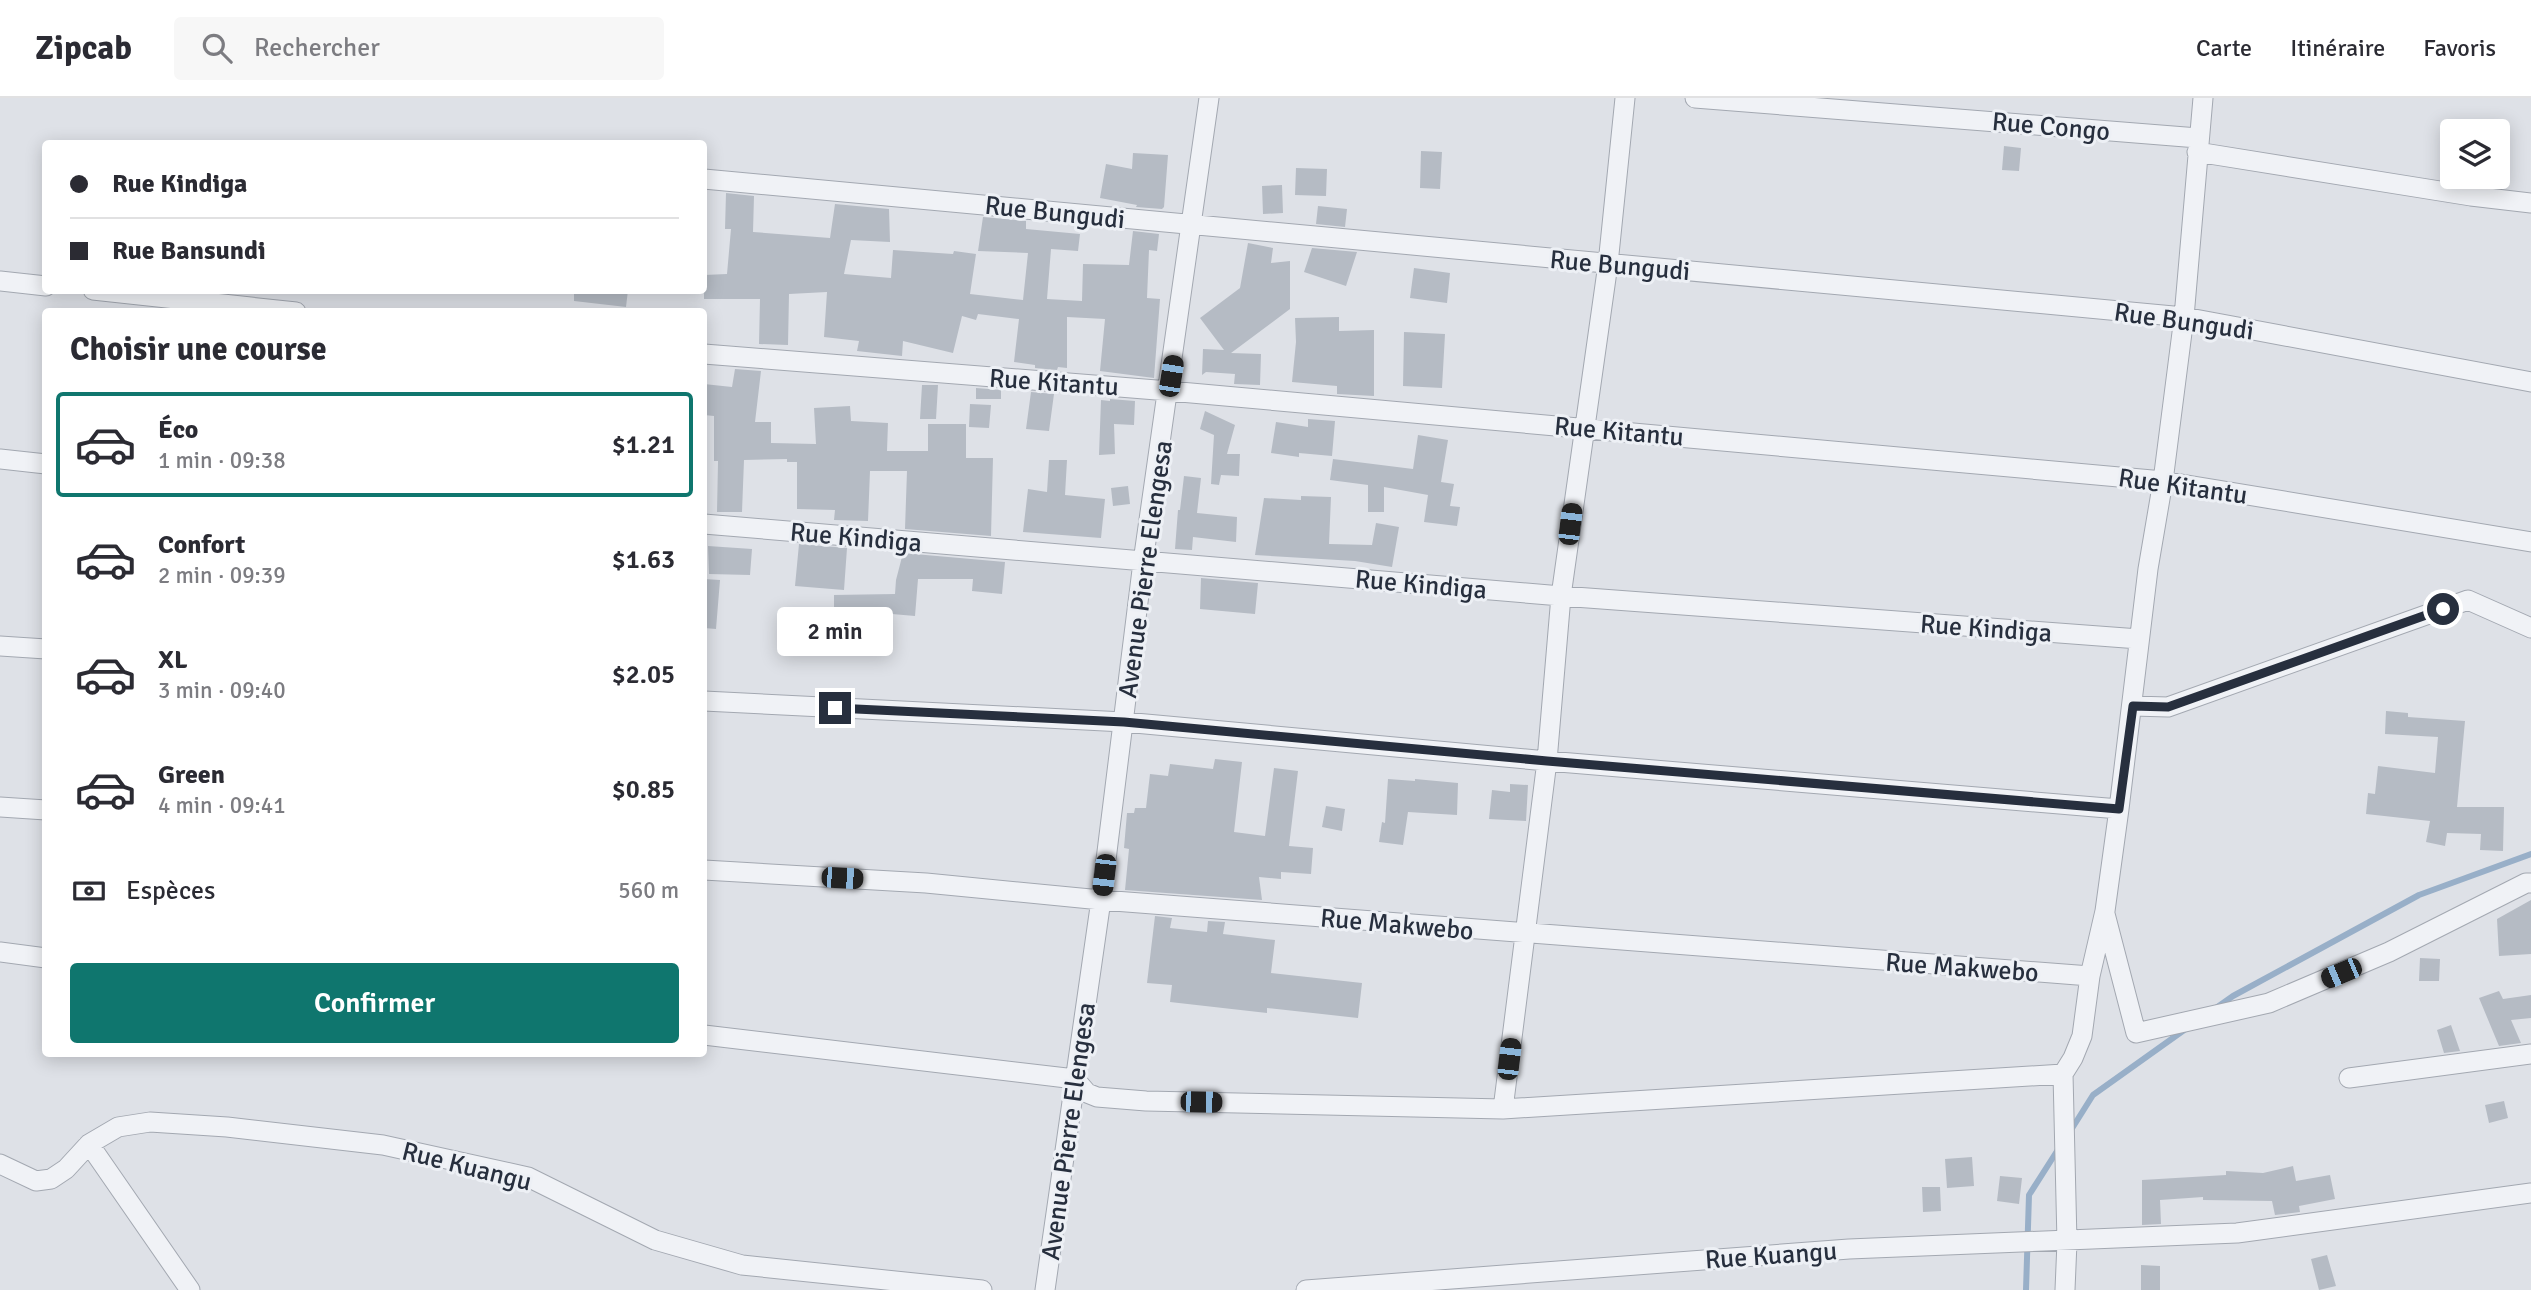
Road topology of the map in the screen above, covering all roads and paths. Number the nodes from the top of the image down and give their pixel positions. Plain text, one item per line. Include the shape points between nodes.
1 (1209, 98) edge
2 (1625, 98) edge
3 (1695, 98) edge
4 (2203, 98) edge
5 (2198, 145) junction
6 (707, 179) edge
7 (2531, 203) edge
8 (1193, 226) junction
9 (1608, 264) junction
10 (0, 281) edge
11 (42, 286) edge
12 (130, 294) edge
13 (259, 308) edge
14 (2185, 317) junction
15 (707, 354) edge
16 (2531, 382) edge
17 (1169, 391) junction
18 (1583, 428) junction
19 (0, 459) edge
20 (42, 464) edge
21 (2164, 481) junction
22 (707, 524) edge
23 (2531, 542) edge
24 (1143, 562) junction
25 (1561, 596) junction
26 (2531, 628) edge
27 (2139, 639) junction
28 (0, 646) edge
29 (42, 649) edge
30 (707, 701) edge
31 (2133, 706) junction
32 (1124, 722) junction
33 (1547, 761) junction
34 (0, 807) edge
35 (2119, 809) junction
36 (42, 810) edge
37 (707, 870) edge
38 (2531, 883) edge
39 (1101, 900) junction
40 (2105, 911) junction
41 (1524, 934) junction
42 (0, 952) edge
43 (42, 957) edge
44 (2090, 976) junction
45 (707, 1035) edge
46 (2531, 1054) edge
47 (2063, 1074) junction
48 (2349, 1078) dead end
49 (1075, 1079) junction
50 (1503, 1109) junction
51 (89, 1144) junction
52 (0, 1164) edge
53 (2531, 1193) edge
54 (2067, 1242) junction
55 (190, 1290) edge
56 (982, 1290) edge
57 (1045, 1290) edge
58 (1306, 1290) edge
59 (2064, 1290) edge

1 - 8 street, Avenue Pierre Elengesa
2 - 9 street
3 - 5 street, Rue Congo
4 - 5 street
5 - 7 street, Rue Congo via 2458,194
5 - 14 street
6 - 8 street, Rue Bungudi
8 - 9 street, Rue Bungudi
8 - 17 street, Avenue Pierre Elengesa
9 - 14 street, Rue Bungudi
9 - 18 street
10 - 11 street
12 - 13 street
14 - 16 street, Rue Bungudi
14 - 21 street
15 - 17 street, Rue Kitantu
17 - 18 street, Rue Kitantu
17 - 24 street, Avenue Pierre Elengesa
18 - 21 street, Rue Kitantu
18 - 25 street
19 - 20 street
21 - 23 street, Rue Kitantu
21 - 27 street
22 - 24 street, Rue Kindiga
24 - 25 street, Rue Kindiga
24 - 32 street, Avenue Pierre Elengesa
25 - 27 street, Rue Kindiga
25 - 33 street
26 - 31 street via 2468,600 2168,707
27 - 31 street
28 - 29 street
30 - 32 street
31 - 35 street
32 - 33 street
32 - 39 street, Avenue Pierre Elengesa
33 - 35 street
33 - 41 street
34 - 36 street
35 - 40 street
37 - 39 street, Rue Makwebo via 926,883
38 - 40 street via 2389,952 2269,1003 2136,1033
39 - 41 street, Rue Makwebo
39 - 49 street, Avenue Pierre Elengesa
40 - 44 street
41 - 44 street, Rue Makwebo
41 - 50 street
42 - 43 street
44 - 47 street via 2082,1037
45 - 49 street
46 - 48 street
47 - 50 street
47 - 54 street
49 - 50 street via 1087,1093 1109,1098
49 - 57 street, Avenue Pierre Elengesa
51 - 52 street, Rue Kuangu via 51,1179 36,1181
51 - 55 street
51 - 56 street, Rue Kuangu via 118,1127 150,1122 383,1145 527,1177 654,1240 742,1265
53 - 54 street, Rue Kuangu via 2237,1233
54 - 58 street, Rue Kuangu via 1835,1250
54 - 59 street

